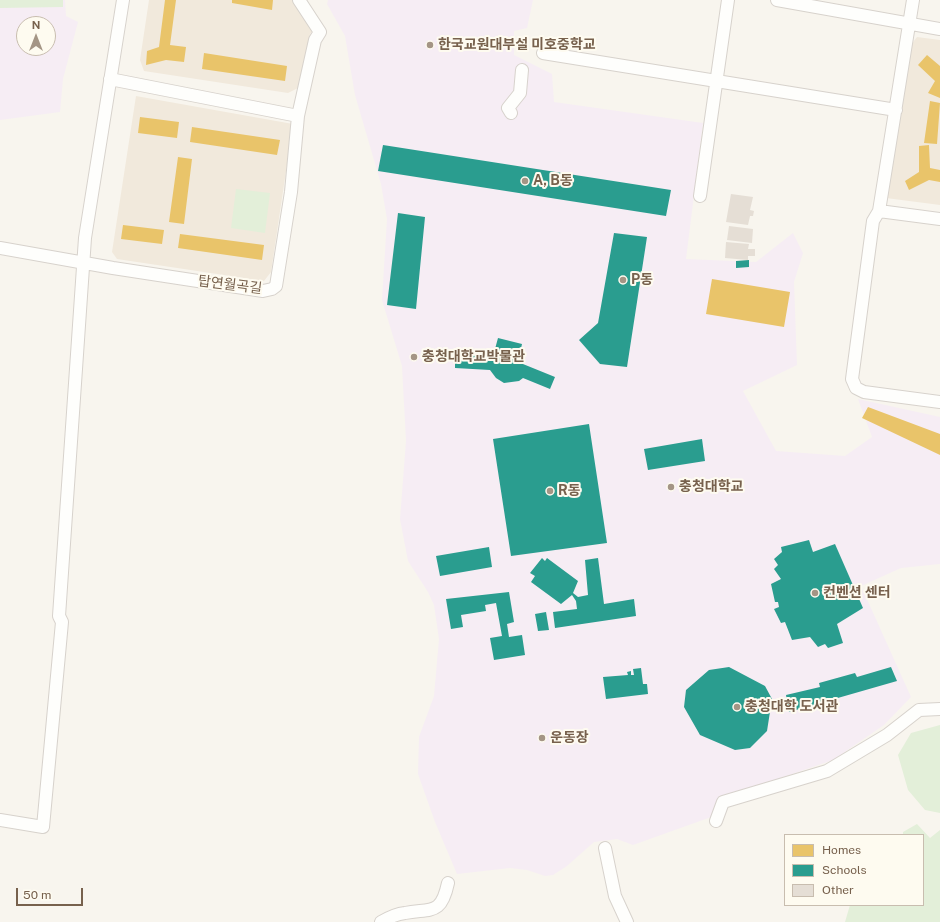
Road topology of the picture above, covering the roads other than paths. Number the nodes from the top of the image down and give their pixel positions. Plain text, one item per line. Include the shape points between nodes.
1 (123, 0) edge
2 (298, 0) edge
3 (728, 0) edge
4 (777, 0) edge
5 (912, 0) edge
6 (909, 24) junction
7 (940, 29) edge
8 (543, 53) dead end
9 (522, 70) dead end
10 (110, 79) junction
11 (716, 82) junction
12 (896, 110) junction
13 (511, 113) dead end
14 (298, 116) junction
15 (700, 196) dead end
16 (879, 211) junction
17 (940, 219) edge
18 (0, 248) edge
19 (84, 263) junction
20 (940, 402) edge
21 (940, 709) edge
22 (0, 820) edge
23 (716, 821) dead end
24 (605, 848) dead end
25 (448, 883) dead end
26 (381, 922) edge
27 (627, 922) edge

1 - 10 street
2 - 14 street, 탑연월곡길 via 320,32 315,40
3 - 11 street
4 - 6 street
5 - 6 street
6 - 7 street
6 - 12 street
8 - 11 street
9 - 13 street via 520,93 508,108
10 - 14 street
10 - 19 street via 85,238
11 - 12 street
11 - 15 street
12 - 16 street
14 - 19 street, 탑연월곡길 via 278,281 272,290 264,291
16 - 17 street
16 - 20 street via 873,222 852,379 856,388 864,392
18 - 19 street, 탑연월곡길
19 - 22 street via 58,616 62,622 43,827
21 - 23 street via 919,710 887,735 826,771 723,802
24 - 27 street via 615,896
25 - 26 street via 442,902 430,912 404,913

